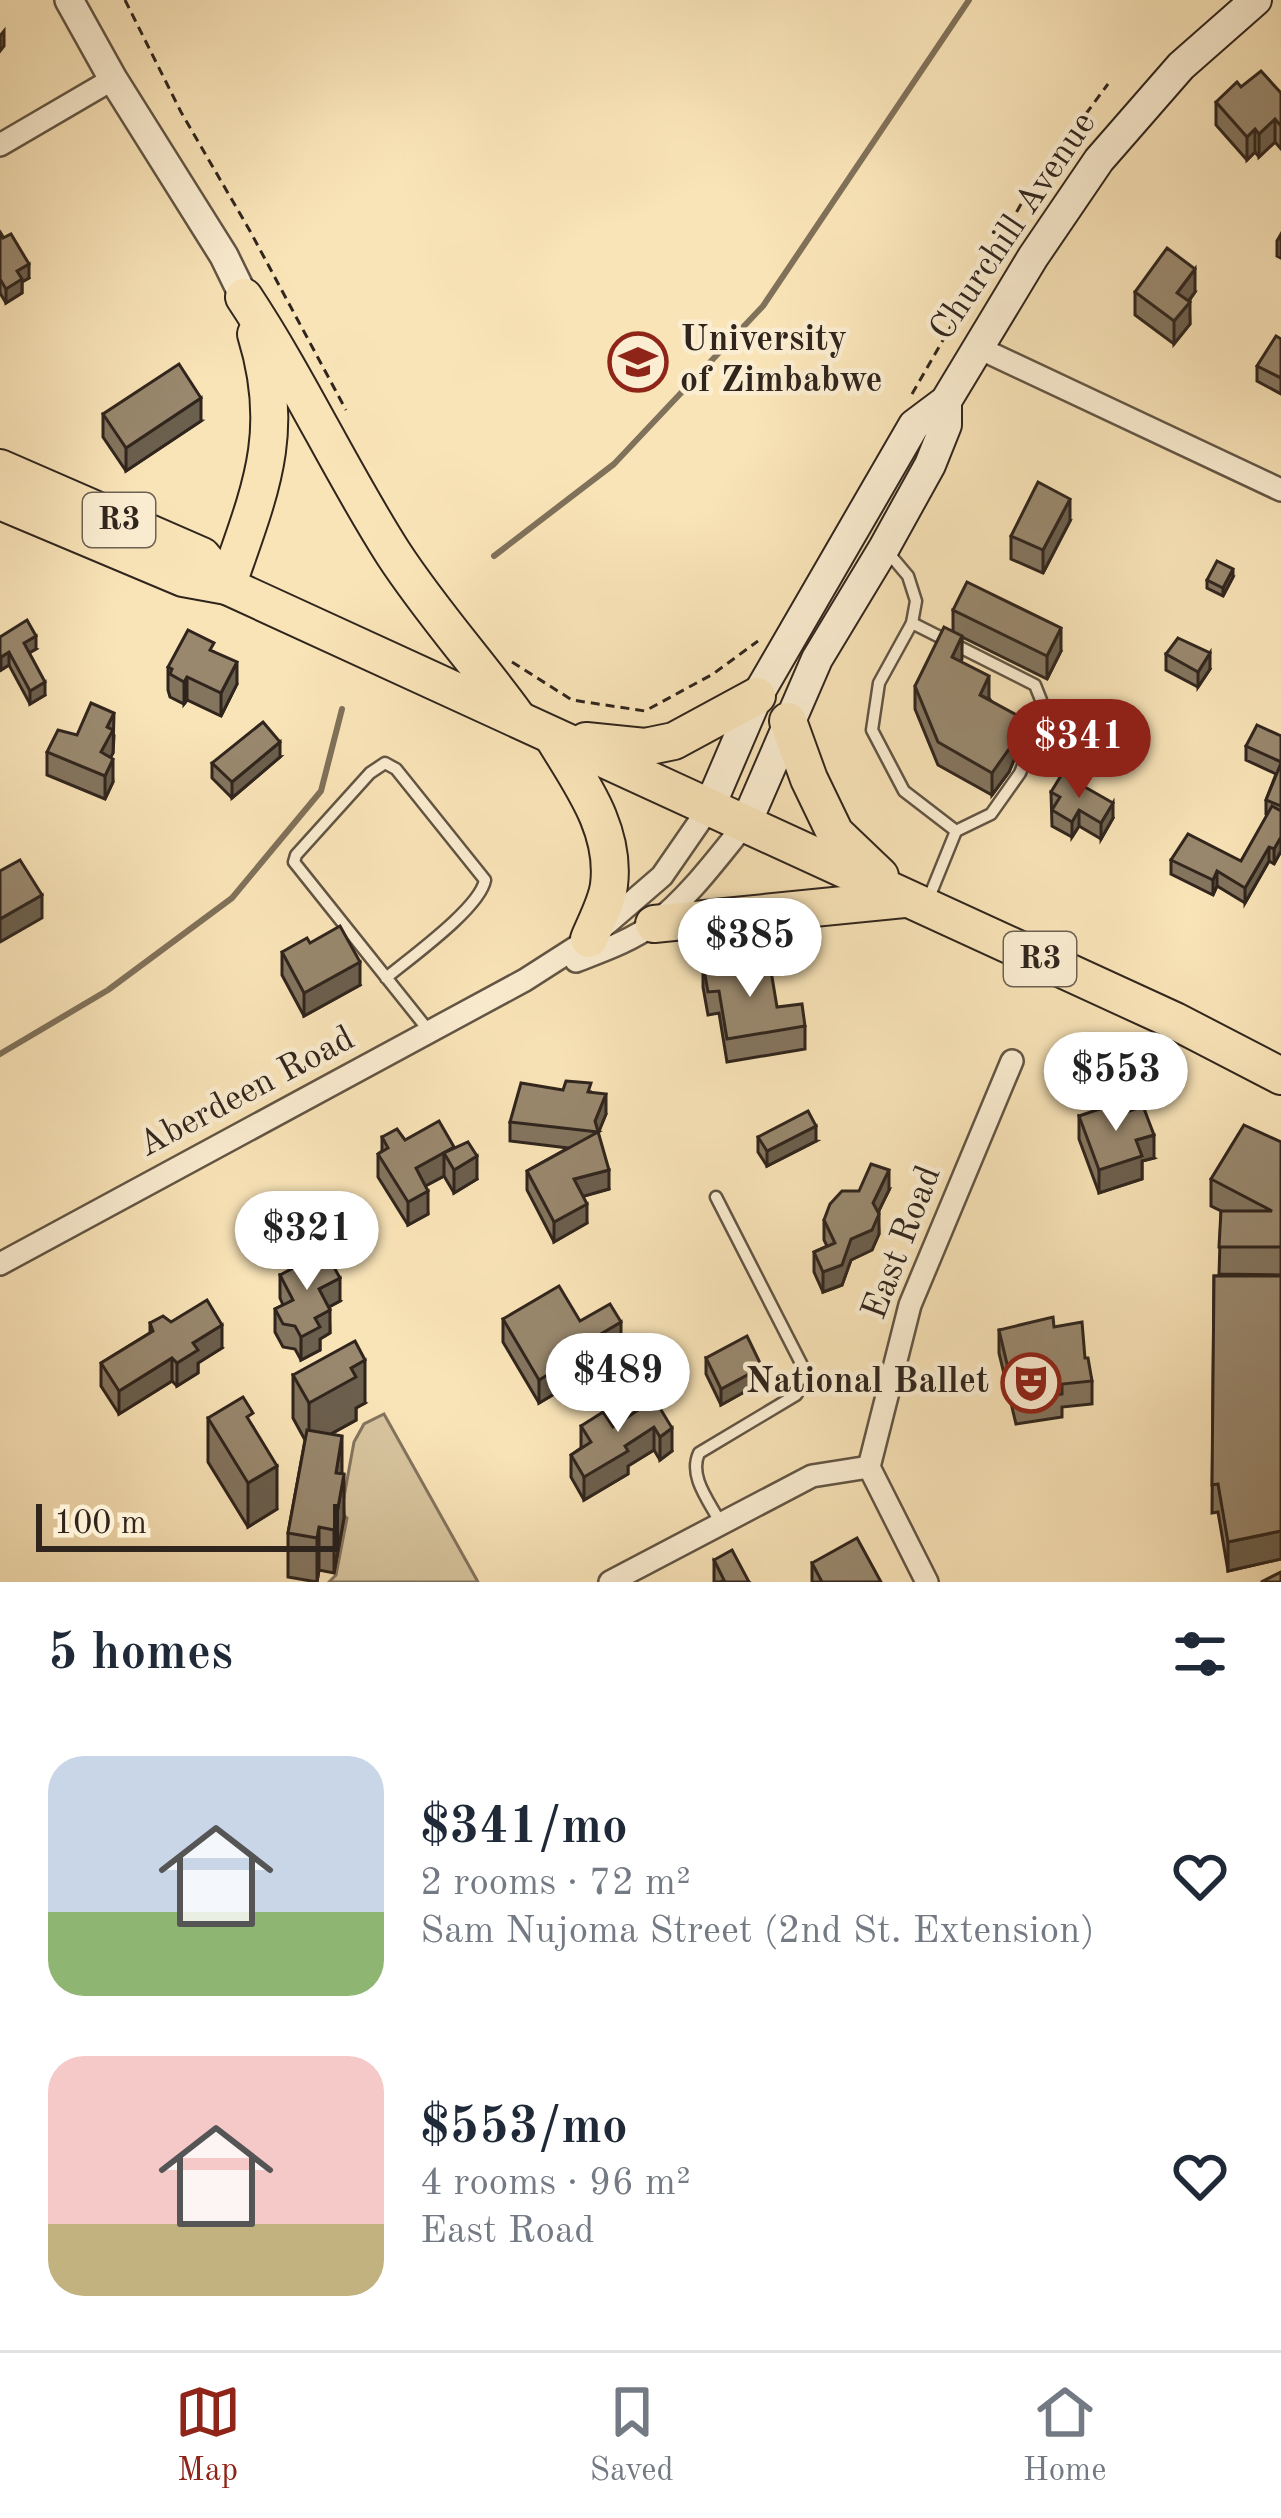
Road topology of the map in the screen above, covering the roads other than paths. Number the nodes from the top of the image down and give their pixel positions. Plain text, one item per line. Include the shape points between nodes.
1 (69, 0) edge
2 (1256, 0) edge
3 (113, 79) junction
4 (0, 145) edge
5 (244, 297) junction
6 (979, 348) junction
7 (946, 401) junction
8 (0, 469) edge
9 (1281, 490) edge
10 (0, 501) edge
11 (884, 548) junction
12 (227, 586) junction
13 (911, 623) junction
14 (758, 696) junction
15 (519, 719) junction
16 (788, 721) junction
17 (553, 737) junction
18 (709, 808) junction
19 (746, 823) junction
20 (956, 831) junction
21 (915, 903) junction
22 (654, 924) junction
23 (590, 939) junction
24 (386, 978) junction
25 (525, 980) junction
26 (429, 1031) junction
27 (1012, 1061) dead end
28 (1281, 1076) edge
29 (716, 1197) dead end
30 (0, 1264) edge
31 (868, 1467) junction
32 (721, 1524) junction
33 (610, 1582) edge
34 (927, 1582) edge

1 - 3 street
2 - 6 main road, Churchill Avenue via 1180,66 1099,160
3 - 4 street
3 - 5 street
5 - 12 highway via 268,383 269,450
5 - 15 highway via 395,556
6 - 7 main road, Churchill Avenue
6 - 9 street
7 - 11 main road, Churchill Avenue via 942,439
7 - 14 main road, Churchill Avenue via 898,449
8 - 12 highway, R3 via 202,556
10 - 12 highway, R3 via 183,578
11 - 13 lane via 914,588
11 - 16 main road, Churchill Avenue
12 - 15 highway, R3
13 - 20 lane via 879,683 872,730 904,791
13 - 20 lane via 1035,685 1041,700 1020,773 991,814
14 - 17 highway via 674,741 645,747
14 - 18 main road, Churchill Avenue
15 - 17 highway, R3
16 - 19 main road, Churchill Avenue
16 - 21 highway via 835,833
17 - 18 highway, R3
17 - 23 highway via 606,837 610,887
18 - 19 highway, R3
18 - 23 street, Aberdeen Road via 662,876
19 - 21 highway, R3
19 - 22 street, Aberdeen Road
20 - 21 lane
21 - 22 highway
21 - 28 highway, R3
22 - 25 street, Aberdeen Road
23 - 25 street, Aberdeen Road
24 - 24 lane via 293,862 385,763 485,880 470,908
24 - 26 lane
25 - 26 street, Aberdeen Road
26 - 30 street, Aberdeen Road
27 - 31 street, East Road via 910,1305
29 - 32 lane via 805,1371 796,1394 694,1462
31 - 32 street via 812,1476
31 - 34 street
32 - 33 street

